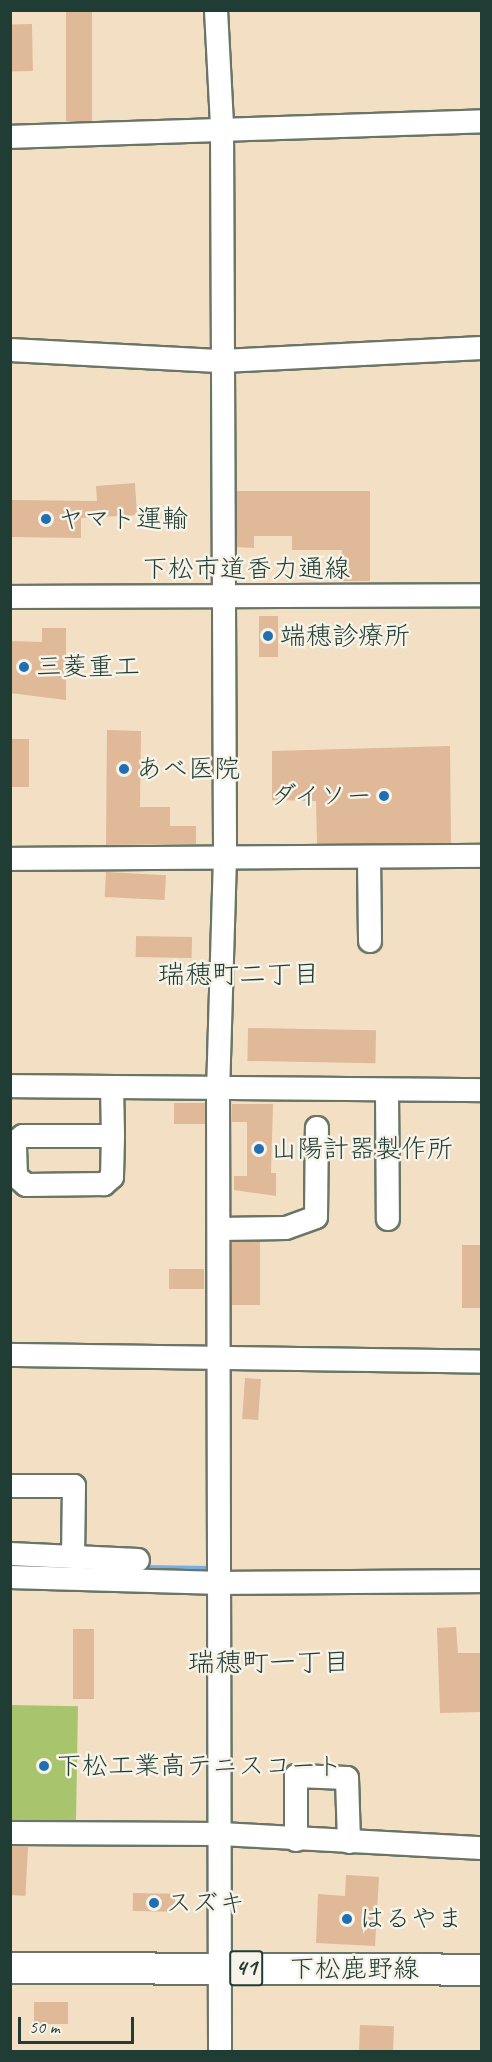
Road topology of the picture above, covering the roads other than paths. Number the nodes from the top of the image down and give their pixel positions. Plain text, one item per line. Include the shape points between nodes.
1 (216, 10) edge
2 (482, 121) edge
3 (222, 126) junction
4 (10, 137) edge
5 (482, 348) edge
6 (10, 350) edge
7 (223, 361) junction
8 (482, 595) edge
9 (221, 596) junction
10 (10, 597) edge
11 (482, 856) edge
12 (225, 857) junction
13 (369, 857) junction
14 (10, 859) edge
15 (370, 941) dead end
16 (10, 1086) edge
17 (112, 1087) junction
18 (218, 1087) junction
19 (482, 1090) edge
20 (387, 1091) junction
21 (317, 1128) dead end
22 (112, 1136) dead end
23 (387, 1219) dead end
24 (219, 1229) junction
25 (10, 1355) edge
26 (220, 1356) junction
27 (482, 1362) edge
28 (10, 1486) edge
29 (10, 1554) edge
30 (73, 1556) junction
31 (138, 1560) dead end
32 (10, 1577) edge
33 (482, 1581) edge
34 (222, 1583) junction
35 (10, 1833) edge
36 (221, 1834) junction
37 (296, 1840) junction
38 (349, 1842) junction
39 (482, 1848) edge
40 (10, 1968) edge
41 (219, 1968) junction
42 (482, 1970) edge
43 (220, 2052) edge

1 - 3 street
2 - 3 street
3 - 4 street
3 - 7 street
5 - 7 street
6 - 7 street
7 - 9 street
8 - 9 street, 下松市道香力通線
9 - 10 street, 下松市道香力通線
9 - 12 street
11 - 13 street
12 - 13 street
12 - 14 street
12 - 18 street
13 - 15 street
16 - 17 street
17 - 18 street
17 - 22 street
18 - 20 street
18 - 24 street
19 - 20 street
20 - 23 street
21 - 24 street via 316,1217 286,1228
24 - 26 street
25 - 26 street
26 - 27 street
26 - 34 street
28 - 30 street via 74,1486
29 - 30 street
30 - 31 street
32 - 34 street
33 - 34 street
34 - 36 street
35 - 36 street
36 - 37 street
36 - 41 street
37 - 38 street
37 - 38 street via 296,1776 347,1779
38 - 39 street
40 - 41 main road, 下松鹿野線 / 41
41 - 42 main road, 下松鹿野線 / 41
41 - 43 street

